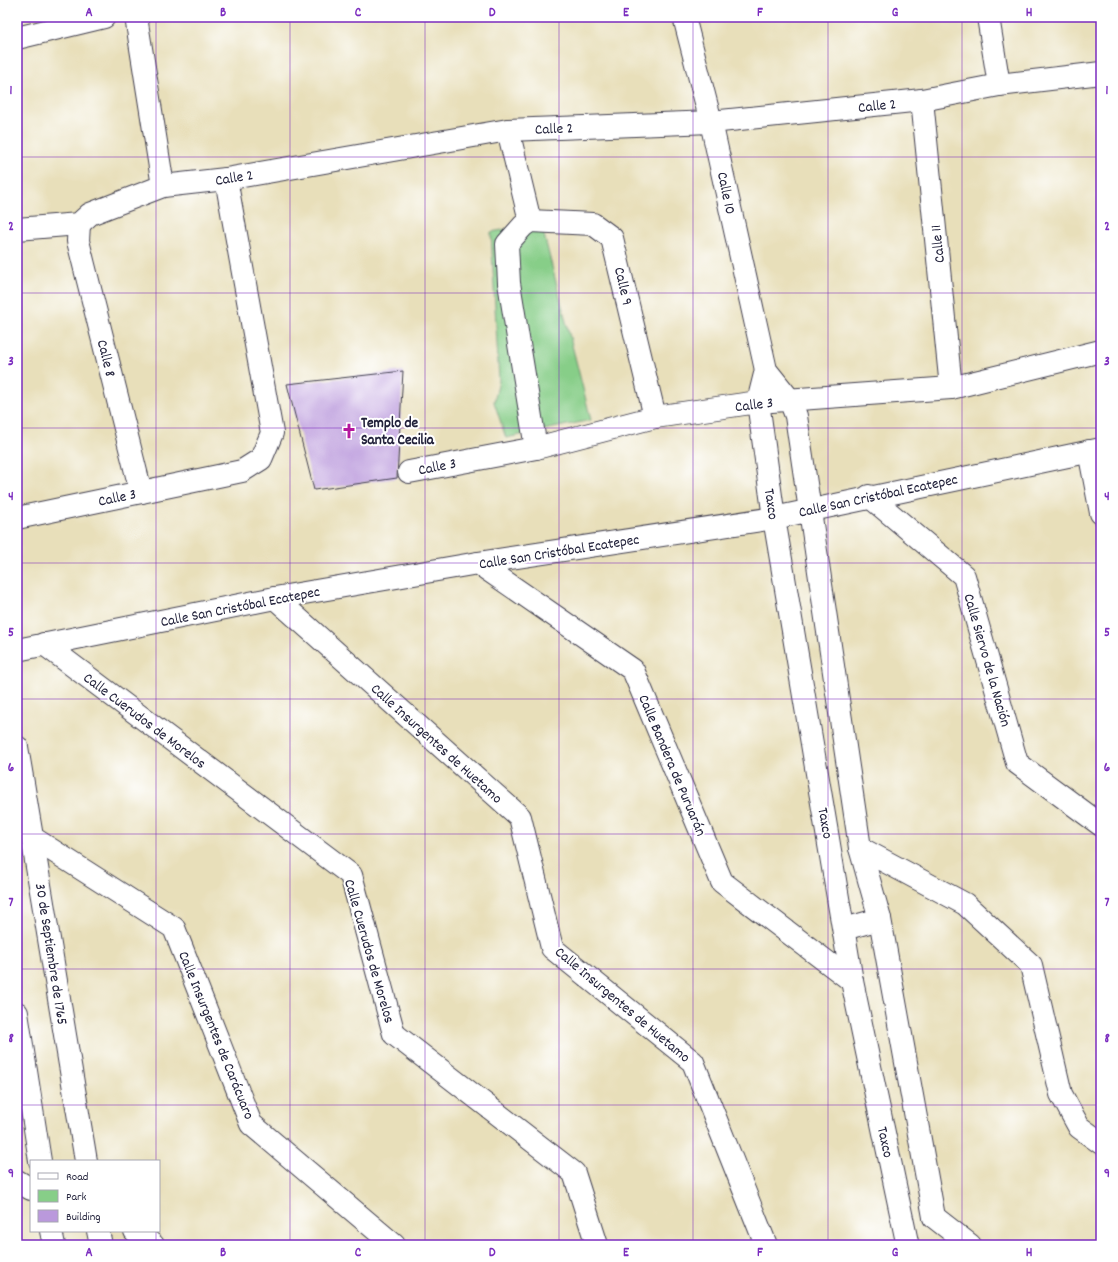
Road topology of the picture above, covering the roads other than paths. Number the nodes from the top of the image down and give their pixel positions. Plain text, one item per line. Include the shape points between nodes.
1 (104, 17) edge
2 (136, 17) edge
3 (684, 17) edge
4 (988, 17) edge
5 (17, 38) edge
6 (1101, 73) edge
7 (999, 85) junction
8 (922, 100) junction
9 (711, 122) junction
10 (508, 130) junction
11 (226, 179) junction
12 (163, 186) junction
13 (530, 221) junction
14 (79, 224) junction
15 (17, 229) edge
16 (1101, 351) edge
17 (766, 370) junction
18 (951, 388) junction
19 (790, 400) junction
20 (758, 402) junction
21 (655, 418) junction
22 (536, 448) junction
23 (1095, 450) edge
24 (409, 472) dead end
25 (140, 492) junction
26 (869, 496) junction
27 (808, 510) junction
28 (1101, 512) edge
29 (17, 518) edge
30 (774, 518) junction
31 (478, 563) junction
32 (275, 598) junction
33 (44, 644) junction
34 (17, 650) edge
35 (17, 747) edge
36 (1101, 825) edge
37 (33, 838) junction
38 (860, 848) junction
39 (880, 919) junction
40 (844, 929) junction
41 (852, 981) junction
42 (17, 1013) edge
43 (1101, 1143) edge
44 (40, 1160) edge
45 (86, 1160) edge
46 (17, 1181) edge
47 (30, 1188) edge
48 (934, 1217) junction
49 (51, 1232) edge
50 (98, 1232) edge
51 (136, 1232) edge
52 (906, 1243) edge
53 (54, 1245) edge
54 (101, 1245) edge
55 (153, 1245) edge
56 (394, 1245) edge
57 (597, 1245) edge
58 (766, 1245) edge
59 (970, 1245) edge

1 - 5 street
2 - 12 street
3 - 9 street, Calle 10
4 - 7 street
6 - 7 street, Calle 2
7 - 8 street, Calle 2
8 - 9 street, Calle 2
8 - 18 street, Calle 11
9 - 10 street, Calle 2
9 - 17 street, Calle 10
10 - 11 street, Calle 2
10 - 13 street
11 - 12 street, Calle 2
11 - 25 street, Calle 3 via 272,433 261,459 242,471
12 - 14 street, Calle 2 via 90,214
13 - 21 street, Calle 9 via 593,224 612,238
13 - 22 street via 522,226 507,244 509,283
14 - 15 street
14 - 25 street, Calle 8 via 78,241
16 - 18 street, Calle 3
17 - 19 street, Calle 10
17 - 20 street, Calle 10
18 - 19 street, Calle 3
19 - 20 street, Calle 3
19 - 27 street, Taxco via 796,416
20 - 21 street, Calle 3
20 - 30 street, Taxco
21 - 22 street, Calle 3
22 - 24 street, Calle 3
23 - 26 street, Calle San Cristóbal Ecatepec
23 - 28 street
25 - 29 street, Calle 3
26 - 27 street, Calle San Cristóbal Ecatepec
26 - 36 street, Calle Siervo de la Nación via 964,576 1017,763
27 - 30 street, Calle San Cristóbal Ecatepec
27 - 38 street, Taxco
30 - 31 street, Calle San Cristóbal Ecatepec
30 - 40 street, Taxco
31 - 32 street, Calle San Cristóbal Ecatepec
31 - 41 street, Calle Bandera de Puruarán via 633,670 722,882
32 - 33 street, Calle San Cristóbal Ecatepec
32 - 58 street, Calle Insurgentes de Huetamo via 520,817 552,948 693,1062
33 - 34 street, Calle San Cristóbal Ecatepec
33 - 57 street, Calle Cuerudos de Morelos via 351,875 394,1034 574,1173
35 - 37 street, 30 de Septiembre de 1765
37 - 45 street, 30 de Septiembre de 1765
37 - 56 street, Calle Insurgentes de Carácuaro via 174,928 251,1124
38 - 39 street, Taxco
38 - 43 street via 965,904 1032,966 1061,1094 1079,1127
39 - 40 street
39 - 48 street, Taxco
40 - 41 street, Taxco
41 - 52 street, Taxco
42 - 44 street
46 - 47 street
48 - 52 street
48 - 59 street
49 - 53 street
50 - 54 street
51 - 55 street

